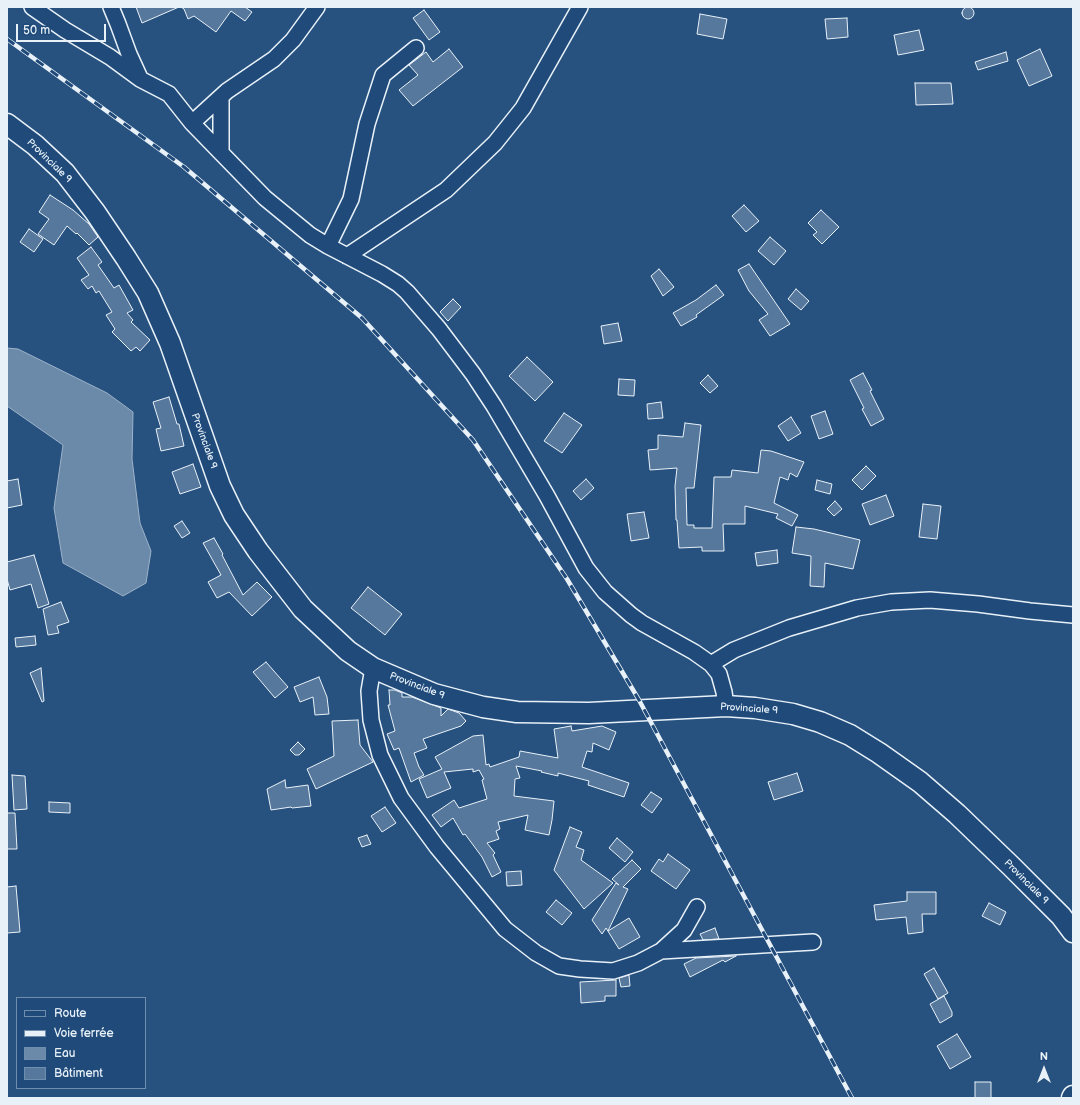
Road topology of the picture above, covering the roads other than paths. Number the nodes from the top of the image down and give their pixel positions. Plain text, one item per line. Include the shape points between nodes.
1 (32, 7) edge
2 (111, 7) edge
3 (317, 7) edge
4 (580, 7) edge
5 (416, 48) dead end
6 (140, 79) junction
7 (221, 97) junction
8 (192, 123) junction
9 (7, 124) edge
10 (221, 153) junction
11 (328, 246) junction
12 (348, 256) junction
13 (1073, 615) edge
14 (711, 664) junction
15 (372, 668) junction
16 (726, 706) junction
17 (697, 907) dead end
18 (1073, 932) edge
19 (814, 942) dead end
20 (661, 951) junction

1 - 6 street
2 - 6 street
3 - 7 street via 293,40 274,59
4 - 12 street via 523,108 494,143 446,190
5 - 11 street via 383,75 367,124 351,198
6 - 8 street via 169,94
7 - 8 street
7 - 10 street
8 - 10 street
9 - 15 main road, Provinciale 9 via 35,145 65,173 95,212 148,293 170,343 220,486 234,515 258,551 303,609
10 - 11 street via 283,214
11 - 12 street
12 - 14 street via 398,284 439,329 494,406 586,568 604,592 636,619
13 - 14 street via 930,600 891,602 857,608 789,628 734,650
14 - 16 street via 719,674
15 - 16 main road, Provinciale 9 via 434,694 483,707 517,712 589,713
15 - 20 street via 368,691 371,720 380,755 401,798 437,847 505,928 536,954 559,966 613,971 638,963
16 - 18 main road, Provinciale 9 via 793,714 850,734 920,782 957,814
17 - 20 street via 684,930
19 - 20 street

